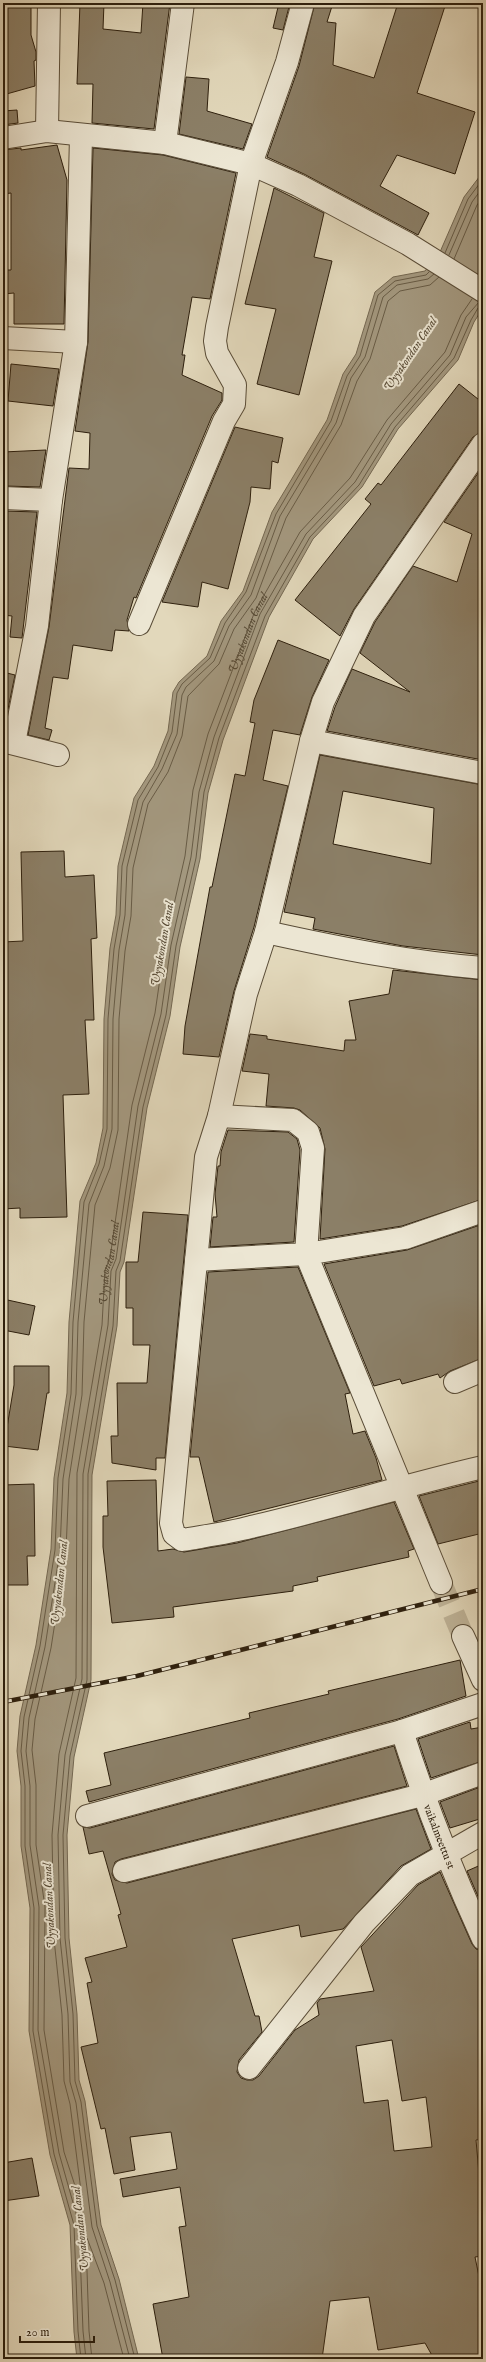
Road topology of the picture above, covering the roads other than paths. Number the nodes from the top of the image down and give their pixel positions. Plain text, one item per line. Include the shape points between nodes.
1 (49, 3) edge
2 (183, 3) edge
3 (303, 3) edge
4 (47, 131) junction
5 (81, 136) junction
6 (3, 138) edge
7 (165, 143) junction
8 (252, 164) junction
9 (483, 291) edge
10 (3, 338) edge
11 (76, 342) junction
12 (483, 444) edge
13 (3, 498) edge
14 (51, 500) junction
15 (139, 624) dead end
16 (311, 741) junction
17 (8, 742) edge
18 (58, 755) dead end
19 (483, 773) edge
20 (266, 932) junction
21 (483, 968) edge
22 (219, 1116) junction
23 (483, 1211) edge
24 (306, 1254) junction
25 (196, 1260) junction
26 (483, 1370) edge
27 (455, 1382) dead end
28 (483, 1467) edge
29 (402, 1486) junction
30 (442, 1583) tunnel mouth
31 (462, 1636) tunnel mouth
32 (483, 1680) edge
33 (483, 1704) edge
34 (402, 1731) junction
35 (483, 1773) edge
36 (422, 1795) junction
37 (86, 1816) dead end
38 (483, 1833) edge
39 (445, 1854) junction
40 (124, 1871) dead end
41 (483, 1939) edge
42 (249, 2068) dead end

1 - 4 street
2 - 7 street
3 - 8 street via 287,62
4 - 5 street
4 - 6 street
5 - 7 street
5 - 11 street
7 - 8 street
8 - 9 street via 298,185 408,244
8 - 15 street via 215,341 217,353 235,385 234,404 223,424
10 - 11 street
11 - 14 street
12 - 16 street via 364,616 323,702
13 - 14 street
14 - 17 street via 37,626
16 - 19 street
16 - 20 street
17 - 18 street
20 - 21 street via 429,964
20 - 22 street via 246,994
22 - 24 street via 293,1120 308,1132 313,1148
22 - 25 street via 206,1157
23 - 24 street via 405,1238
24 - 25 street
24 - 29 street
25 - 29 street via 171,1523 174,1534 182,1540 249,1528
26 - 27 street
28 - 29 street
29 - 30 street
31 - 32 street
33 - 34 street
34 - 36 street, vaikalmeettu st
34 - 37 street
35 - 36 street
36 - 39 street, vaikalmeettu st
36 - 40 street
38 - 39 street
39 - 41 street, vaikalmeettu st
39 - 42 street via 410,1875 364,1923

